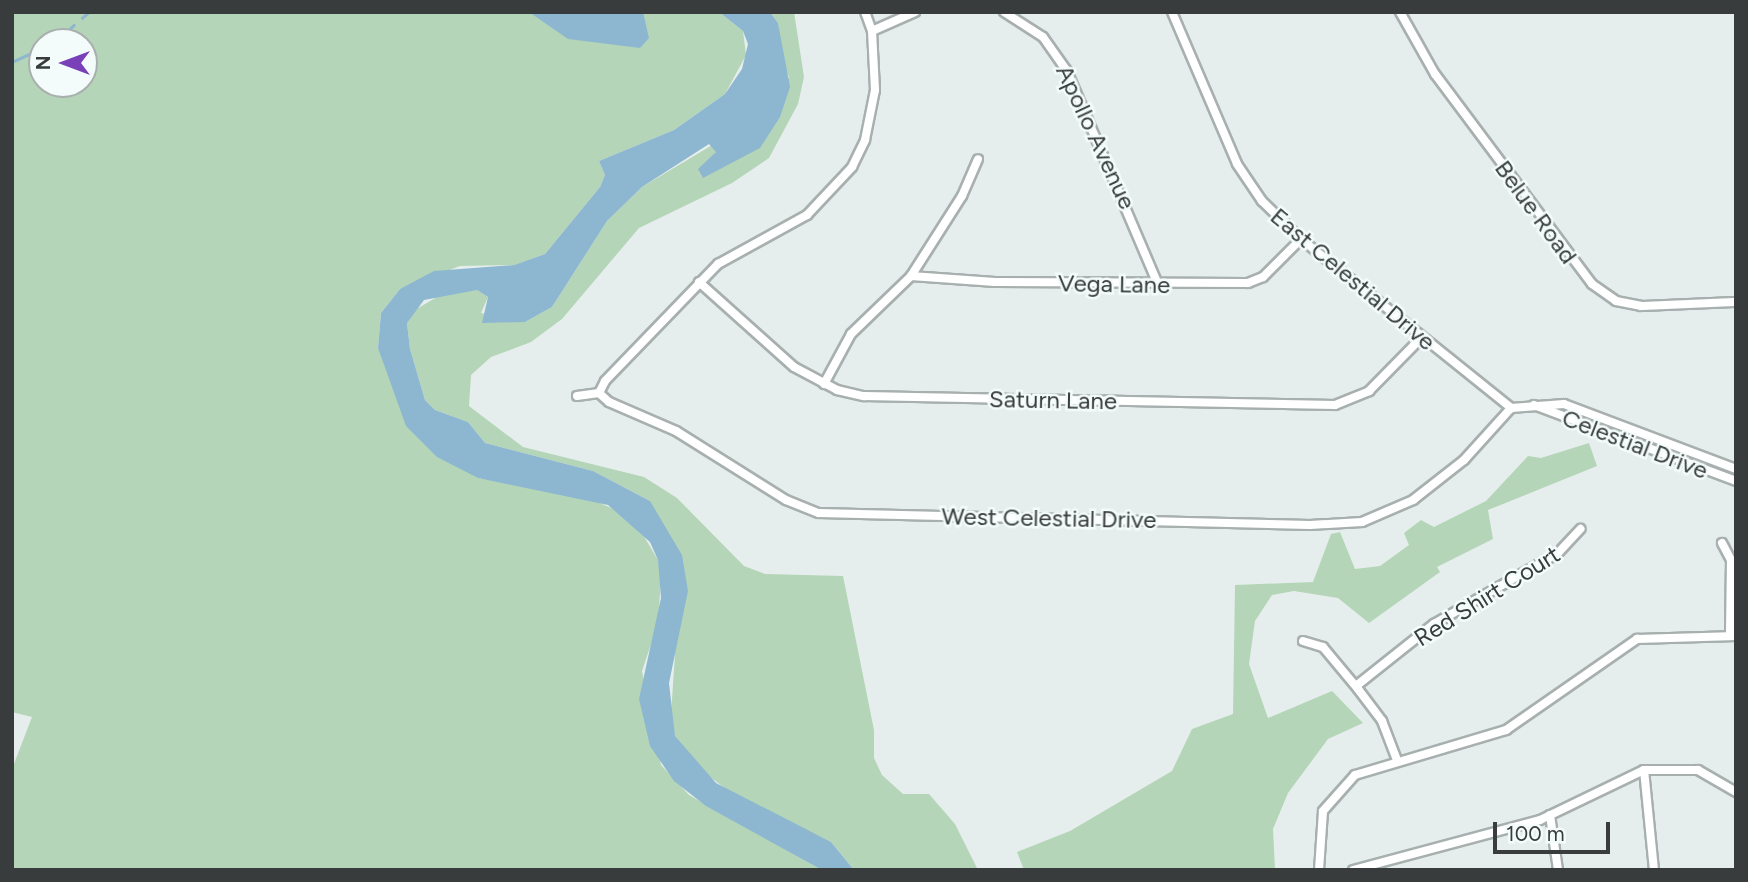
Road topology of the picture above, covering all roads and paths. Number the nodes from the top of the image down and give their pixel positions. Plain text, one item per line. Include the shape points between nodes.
1 (865, 12) edge
2 (915, 12) edge
3 (1004, 12) edge
4 (1172, 12) edge
5 (1400, 12) edge
6 (872, 32) junction
7 (978, 159) dead end
8 (1301, 239) junction
9 (911, 276) junction
10 (699, 282) junction
11 (1158, 285) junction
12 (1736, 302) edge
13 (1421, 338) junction
14 (824, 384) junction
15 (599, 393) junction
16 (577, 396) dead end
17 (1534, 405) junction
18 (1511, 408) junction
19 (1736, 469) edge
20 (1736, 481) edge
21 (1580, 528) dead end
22 (1722, 543) dead end
23 (1733, 636) edge
24 (1303, 641) dead end
25 (1356, 686) junction
26 (1397, 760) junction
27 (1644, 770) junction
28 (1736, 792) edge
29 (1550, 815) junction
30 (1319, 870) edge
31 (1353, 870) edge
32 (1558, 870) edge
33 (1654, 870) edge

1 - 6 street
2 - 6 street
3 - 11 street, Apollo Avenue via 1036,30 1067,71
4 - 8 street, East Celestial Drive via 1244,177
5 - 12 street, Belue Road via 1434,74 1592,284 1616,301 1641,306
6 - 10 street via 873,107 852,167 807,215 726,258
7 - 9 street via 962,196
8 - 11 street, Vega Lane via 1255,281
8 - 13 street, East Celestial Drive
9 - 11 street, Vega Lane
9 - 14 street via 851,334
10 - 14 street, Saturn Lane via 780,356
10 - 15 street via 605,380
13 - 14 street, Saturn Lane via 1369,391 1335,405 864,396
13 - 18 street, East Celestial Drive
15 - 16 street
15 - 18 street, West Celestial Drive via 609,402 676,431 793,504 819,513 1310,525 1362,522 1413,500 1482,444
17 - 18 street, Celestial Drive
17 - 19 street, Celestial Drive via 1564,404
17 - 20 street, Celestial Drive
21 - 25 street, Red Shirt Court via 1558,553 1434,624
22 - 23 street via 1731,560
23 - 26 street via 1637,639 1506,730
24 - 25 street via 1323,647
25 - 26 street via 1382,721
26 - 30 street via 1355,775 1333,794 1318,830
27 - 28 street via 1698,771
27 - 29 street
27 - 33 street
29 - 31 street
29 - 32 street

